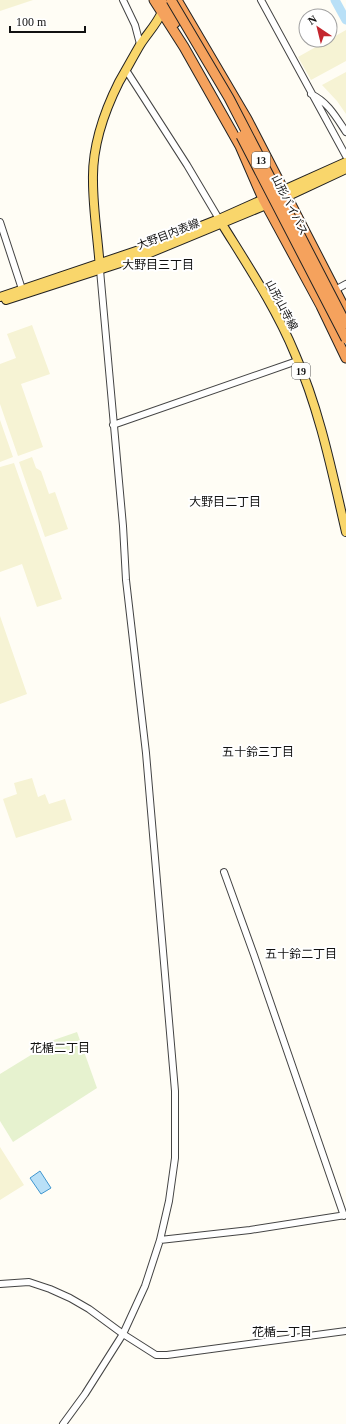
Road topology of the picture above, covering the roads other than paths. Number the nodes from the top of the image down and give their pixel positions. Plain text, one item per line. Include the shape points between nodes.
1 (123, 0) edge
2 (154, 0) edge
3 (161, 0) edge
4 (172, 0) edge
5 (177, 0) edge
6 (261, 0) edge
7 (162, 12) junction
8 (140, 44) junction
9 (126, 70) junction
10 (311, 94) junction
11 (346, 132) edge
12 (346, 156) edge
13 (346, 162) edge
14 (346, 169) edge
15 (286, 193) junction
16 (265, 202) junction
17 (0, 222) edge
18 (220, 222) junction
19 (99, 267) junction
20 (346, 284) edge
21 (22, 289) junction
22 (335, 290) junction
23 (0, 297) edge
24 (0, 302) edge
25 (346, 311) edge
26 (346, 324) edge
27 (346, 339) edge
28 (346, 358) edge
29 (298, 361) junction
30 (113, 426) junction
31 (346, 532) edge
32 (224, 872) dead end
33 (345, 1216) edge
34 (160, 1240) junction
35 (0, 1284) edge
36 (346, 1331) edge
37 (123, 1334) junction
38 (64, 1424) edge

1 - 8 street via 135,25
2 - 7 highway
3 - 27 highway, 山形バイパス / 13, bridge via 241,136
4 - 26 highway, 山形バイパス / 13, bridge via 229,98
5 - 15 highway via 247,119
6 - 10 street
7 - 8 main road
7 - 16 highway via 240,146
8 - 9 main road
9 - 18 street
9 - 19 main road via 104,118 94,158 92,180
10 - 11 street via 333,111
10 - 12 street
13 - 15 main road
14 - 15 main road
15 - 16 main road
15 - 22 highway
16 - 18 main road
16 - 28 highway
17 - 21 street
18 - 19 main road, 大野目内表線 via 145,255
18 - 29 main road, 山形山寺線 / 19 via 271,304
19 - 21 main road
19 - 24 main road
19 - 30 street
20 - 22 street
21 - 23 main road
22 - 25 highway
29 - 30 street
29 - 31 main road, 山形山寺線 / 19 via 327,449
30 - 34 street via 127,588 146,753 175,1091 175,1158
32 - 33 street
33 - 34 street
34 - 37 street via 145,1286
35 - 37 street via 29,1282 50,1289 70,1298
36 - 37 street via 167,1355 156,1355
37 - 38 street

